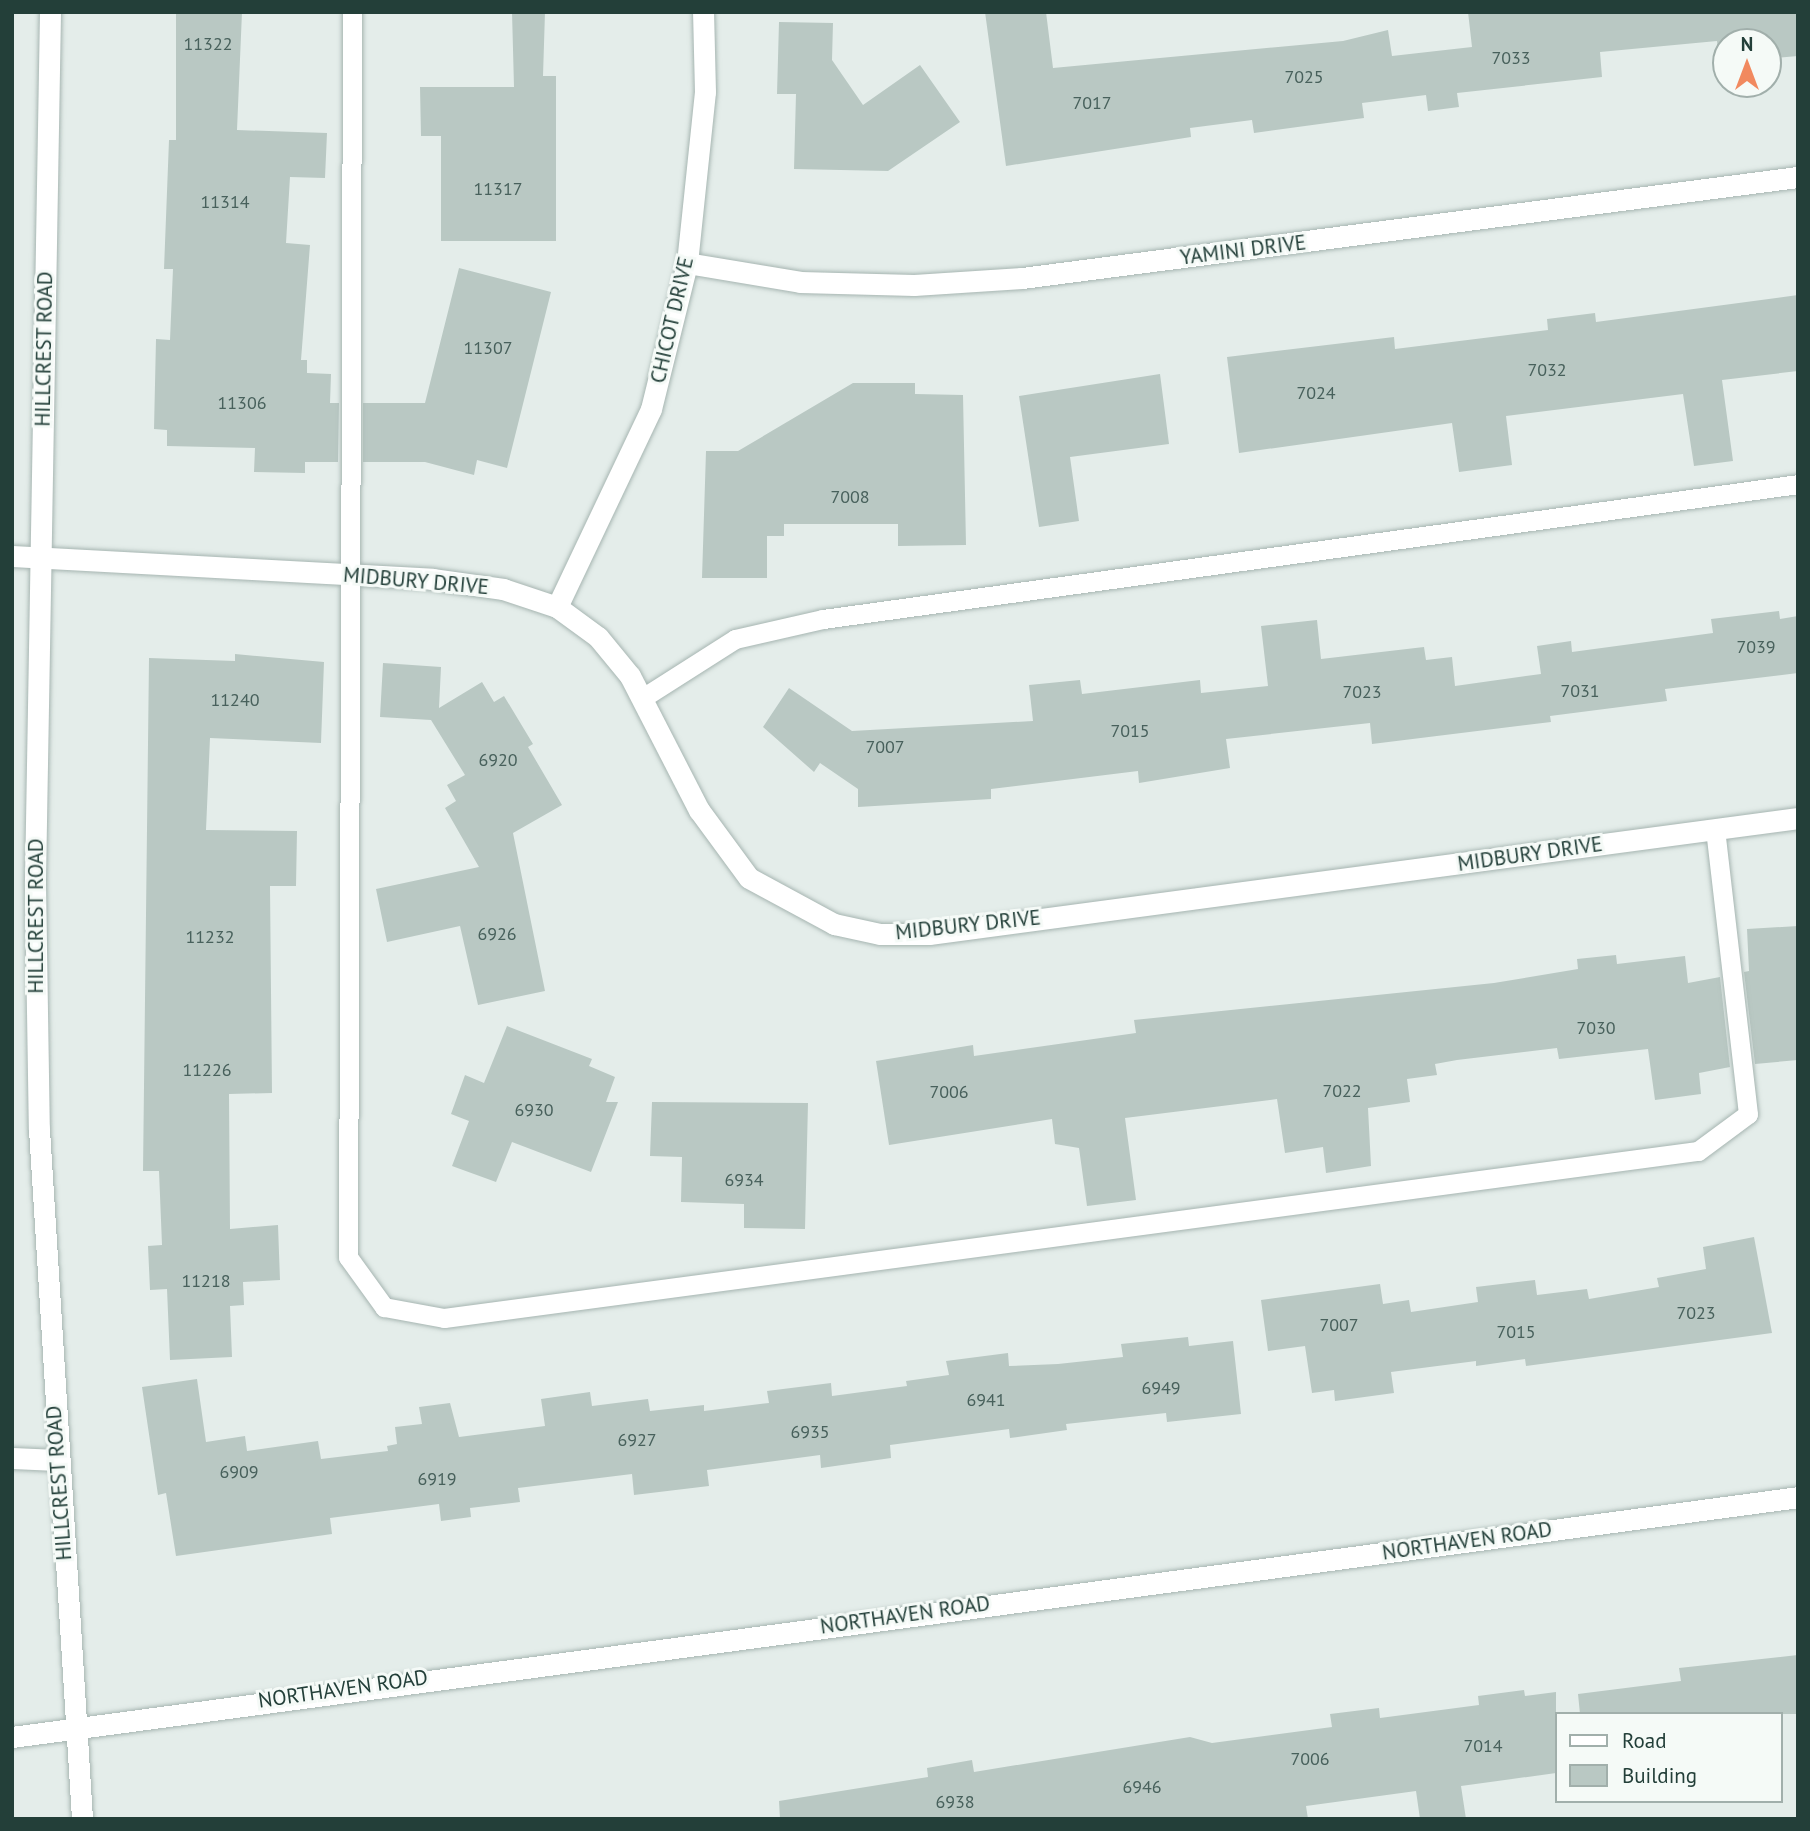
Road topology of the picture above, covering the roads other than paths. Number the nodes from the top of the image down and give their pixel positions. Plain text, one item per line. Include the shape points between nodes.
1 (50, 12) edge
2 (352, 12) edge
3 (703, 12) edge
4 (1798, 177) edge
5 (687, 264) junction
6 (1798, 484) edge
7 (12, 556) edge
8 (41, 557) junction
9 (346, 574) junction
10 (557, 607) junction
11 (644, 697) junction
12 (1798, 818) edge
13 (1714, 829) junction
14 (12, 1458) edge
15 (57, 1460) junction
16 (1798, 1497) edge
17 (75, 1725) junction
18 (12, 1737) edge
19 (82, 1819) edge

1 - 8 street, HILLCREST ROAD
2 - 9 lane
3 - 5 street, CHICOT DRIVE via 705,92
4 - 5 street, YAMINI DRIVE via 1022,278 914,285 800,282
5 - 10 street, CHICOT DRIVE via 651,409
6 - 11 lane via 823,619 735,639
7 - 8 street
8 - 9 street, MIDBURY DRIVE
8 - 15 street, HILLCREST ROAD via 34,884 39,1129
9 - 10 street, MIDBURY DRIVE via 503,589
9 - 13 lane via 348,1257 384,1307 444,1318 1698,1151 1748,1114
10 - 11 street, MIDBURY DRIVE via 598,637
11 - 13 street, MIDBURY DRIVE via 699,810 748,878 834,925 880,934 929,934
12 - 13 street, MIDBURY DRIVE
14 - 15 street
15 - 17 street, HILLCREST ROAD
16 - 17 street, NORTHAVEN ROAD
17 - 18 street, NORTHAVEN ROAD
17 - 19 street, HILLCREST ROAD

